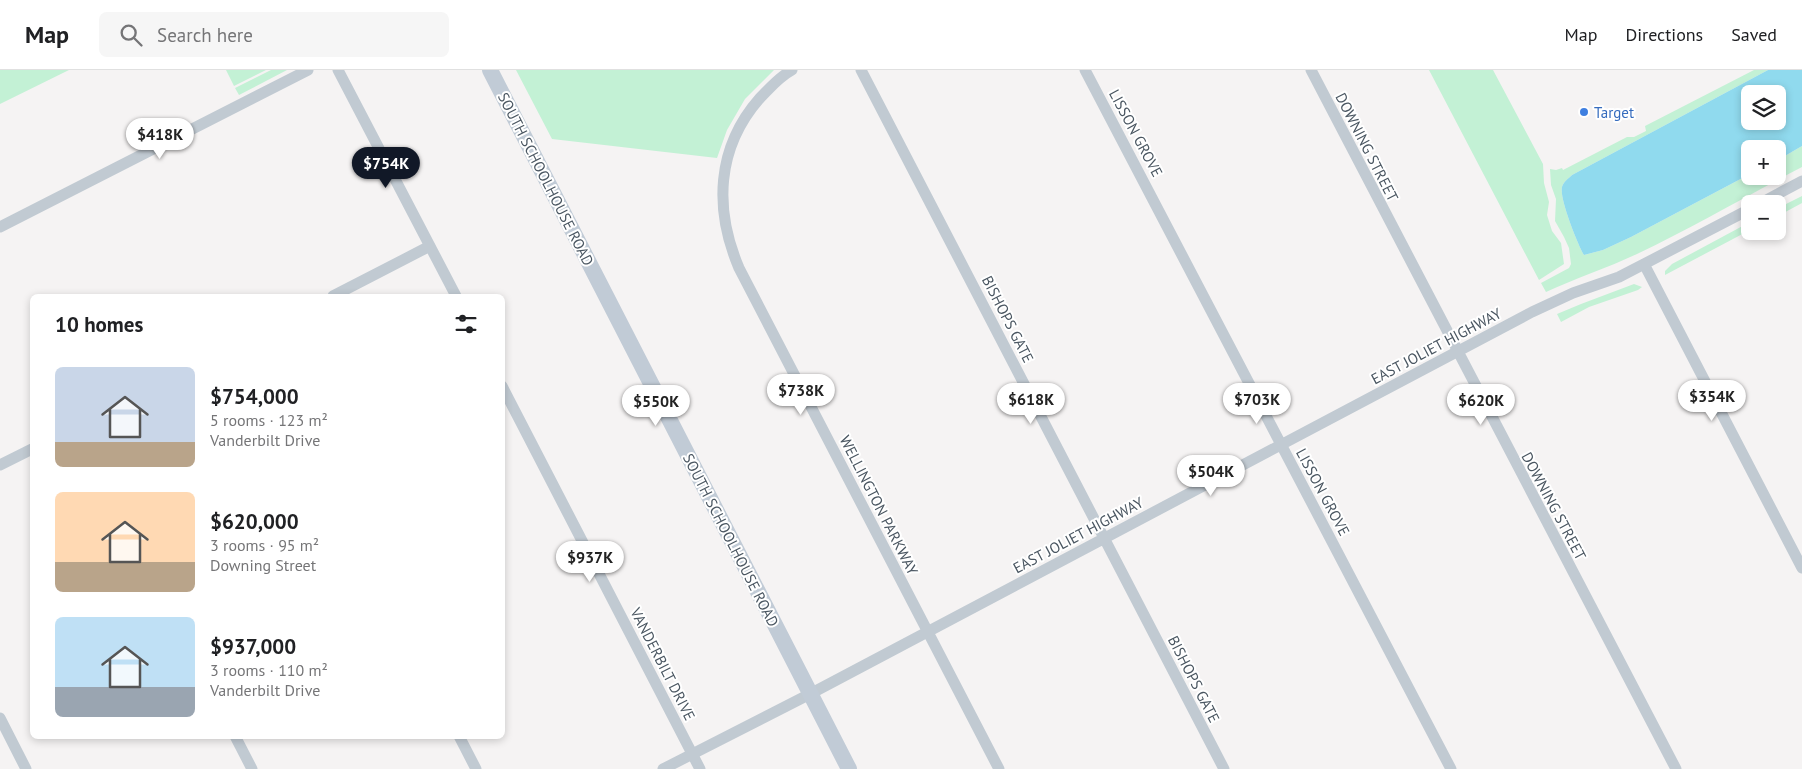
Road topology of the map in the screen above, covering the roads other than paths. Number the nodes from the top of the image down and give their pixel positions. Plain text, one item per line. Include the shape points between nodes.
1 (308, 70) edge
2 (338, 70) edge
3 (490, 70) edge
4 (792, 70) edge
5 (861, 70) edge
6 (1086, 70) edge
7 (1311, 70) edge
8 (1802, 181) edge
9 (1776, 195) edge
10 (1741, 214) edge
11 (0, 227) edge
12 (430, 246) junction
13 (1644, 264) junction
14 (337, 294) edge
15 (455, 294) edge
16 (1456, 352) junction
17 (505, 392) edge
18 (1282, 445) junction
19 (30, 450) edge
20 (0, 465) edge
21 (1105, 538) junction
22 (1802, 568) edge
23 (927, 631) junction
24 (810, 694) junction
25 (0, 718) edge
26 (237, 739) edge
27 (461, 739) edge
28 (692, 754) junction
29 (26, 769) edge
30 (252, 769) edge
31 (476, 769) edge
32 (662, 769) edge
33 (700, 769) edge
34 (849, 769) edge
35 (998, 769) edge
36 (1224, 769) edge
37 (1451, 769) edge
38 (1676, 769) edge

1 - 11 street
2 - 12 street
3 - 24 street, SOUTH SCHOOLHOUSE ROAD
4 - 23 street, WELLINGTON PARKWAY via 754,106 732,143 723,190 726,232 739,268
5 - 21 street, BISHOPS GATE
6 - 18 street, LISSON GROVE
7 - 16 street, DOWNING STREET
8 - 9 street
10 - 13 street, EAST JOLIET HIGHWAY
12 - 14 street
12 - 15 street
13 - 16 street, EAST JOLIET HIGHWAY via 1554,301
13 - 22 street
16 - 18 street, EAST JOLIET HIGHWAY
16 - 38 street, DOWNING STREET
17 - 28 street, VANDERBILT DRIVE
18 - 21 street, EAST JOLIET HIGHWAY
18 - 37 street, LISSON GROVE
19 - 20 street
21 - 23 street, EAST JOLIET HIGHWAY
21 - 36 street, BISHOPS GATE
23 - 24 street, EAST JOLIET HIGHWAY
23 - 35 street, WELLINGTON PARKWAY
24 - 28 street, EAST JOLIET HIGHWAY
24 - 34 street, SOUTH SCHOOLHOUSE ROAD
25 - 29 street
26 - 30 street
27 - 31 street
28 - 32 street, EAST JOLIET HIGHWAY
28 - 33 street, VANDERBILT DRIVE

